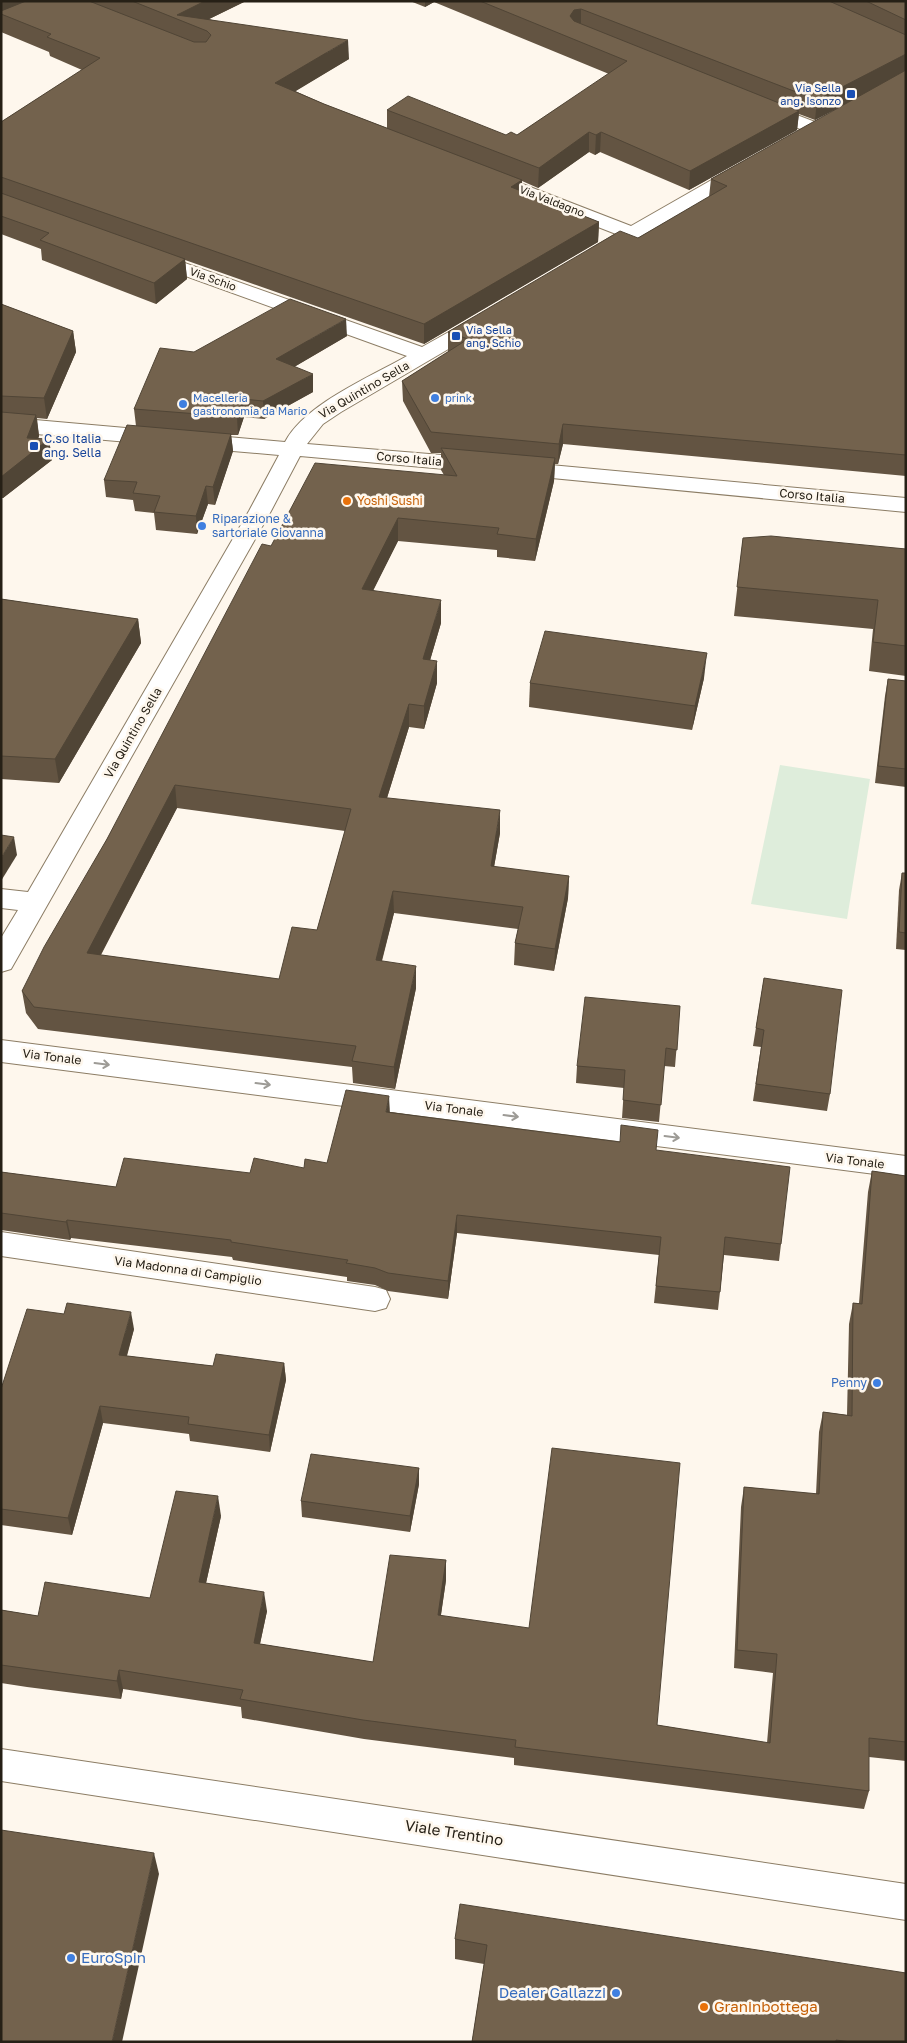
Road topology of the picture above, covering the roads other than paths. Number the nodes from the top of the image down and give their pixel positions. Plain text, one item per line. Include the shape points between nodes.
1 (751, 103) edge
2 (815, 129) edge
3 (757, 162) edge
4 (468, 170) edge
5 (632, 233) junction
6 (132, 250) edge
7 (582, 262) edge
8 (498, 312) edge
9 (425, 355) junction
10 (1, 424) edge
11 (294, 448) junction
12 (906, 505) edge
13 (1, 898) edge
14 (34, 903) junction
15 (1, 962) edge
16 (1, 1051) edge
17 (906, 1167) edge
18 (1, 1244) edge
19 (375, 1299) dead end
20 (1, 1764) edge
21 (906, 1902) edge

1 - 2 street
3 - 5 street
4 - 5 street, Via Valdagno
5 - 7 street
6 - 9 street, Via Schio
8 - 9 street, Via Quintino Sella
9 - 11 street, Via Quintino Sella via 315,419 300,435
10 - 11 street, Corso Italia
11 - 12 street, Corso Italia
11 - 14 street, Via Quintino Sella
13 - 14 street
14 - 15 street, Via Quintino Sella
16 -> 17 street, Via Tonale
18 - 19 street, Via Madonna di Campiglio
20 - 21 street, Viale Trentino

